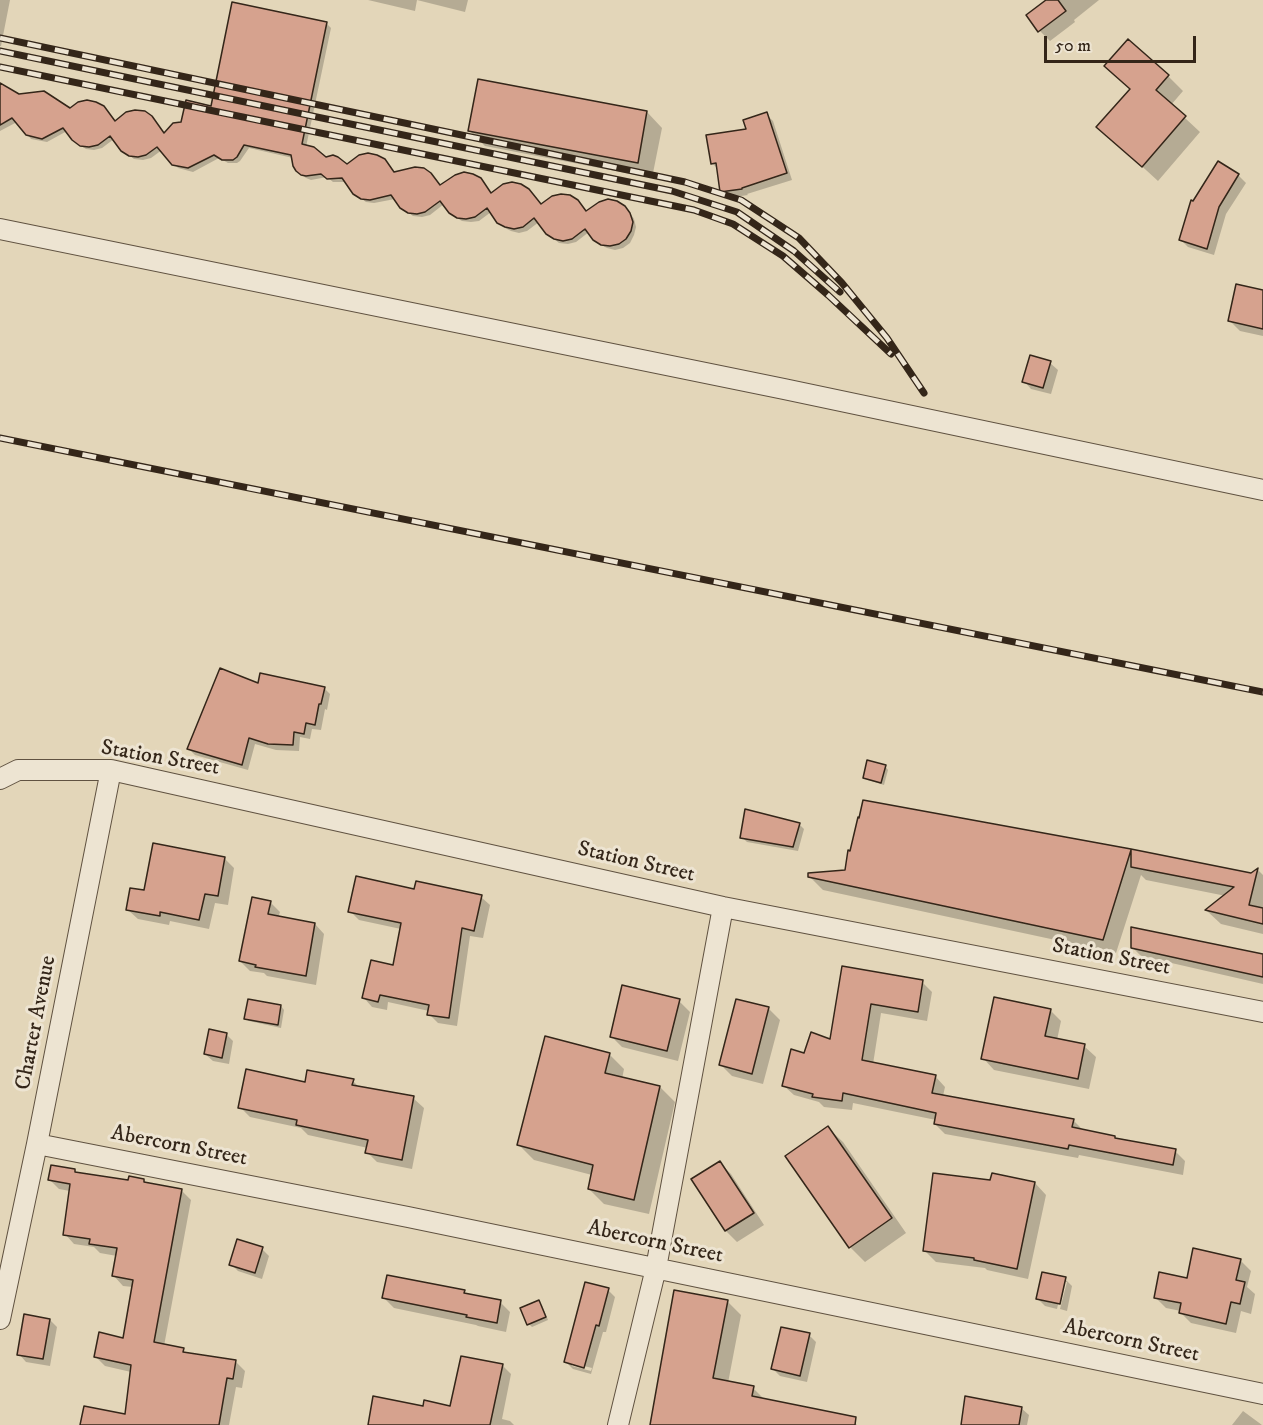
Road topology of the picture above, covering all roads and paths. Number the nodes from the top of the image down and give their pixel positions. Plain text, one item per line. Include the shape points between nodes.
1 (0, 229) edge
2 (1263, 490) edge
3 (111, 770) junction
4 (0, 779) edge
5 (723, 907) junction
6 (1263, 1012) edge
7 (37, 1144) junction
8 (656, 1268) junction
9 (0, 1319) edge
10 (1263, 1394) edge
11 (618, 1425) edge

1 - 2 street
3 - 4 street, Station Street via 18,770
3 - 5 street, Station Street
3 - 7 street, Charter Avenue
5 - 6 street, Station Street
5 - 8 street
7 - 8 street, Abercorn Street
7 - 9 street, Charter Avenue
8 - 10 street, Abercorn Street
8 - 11 street

